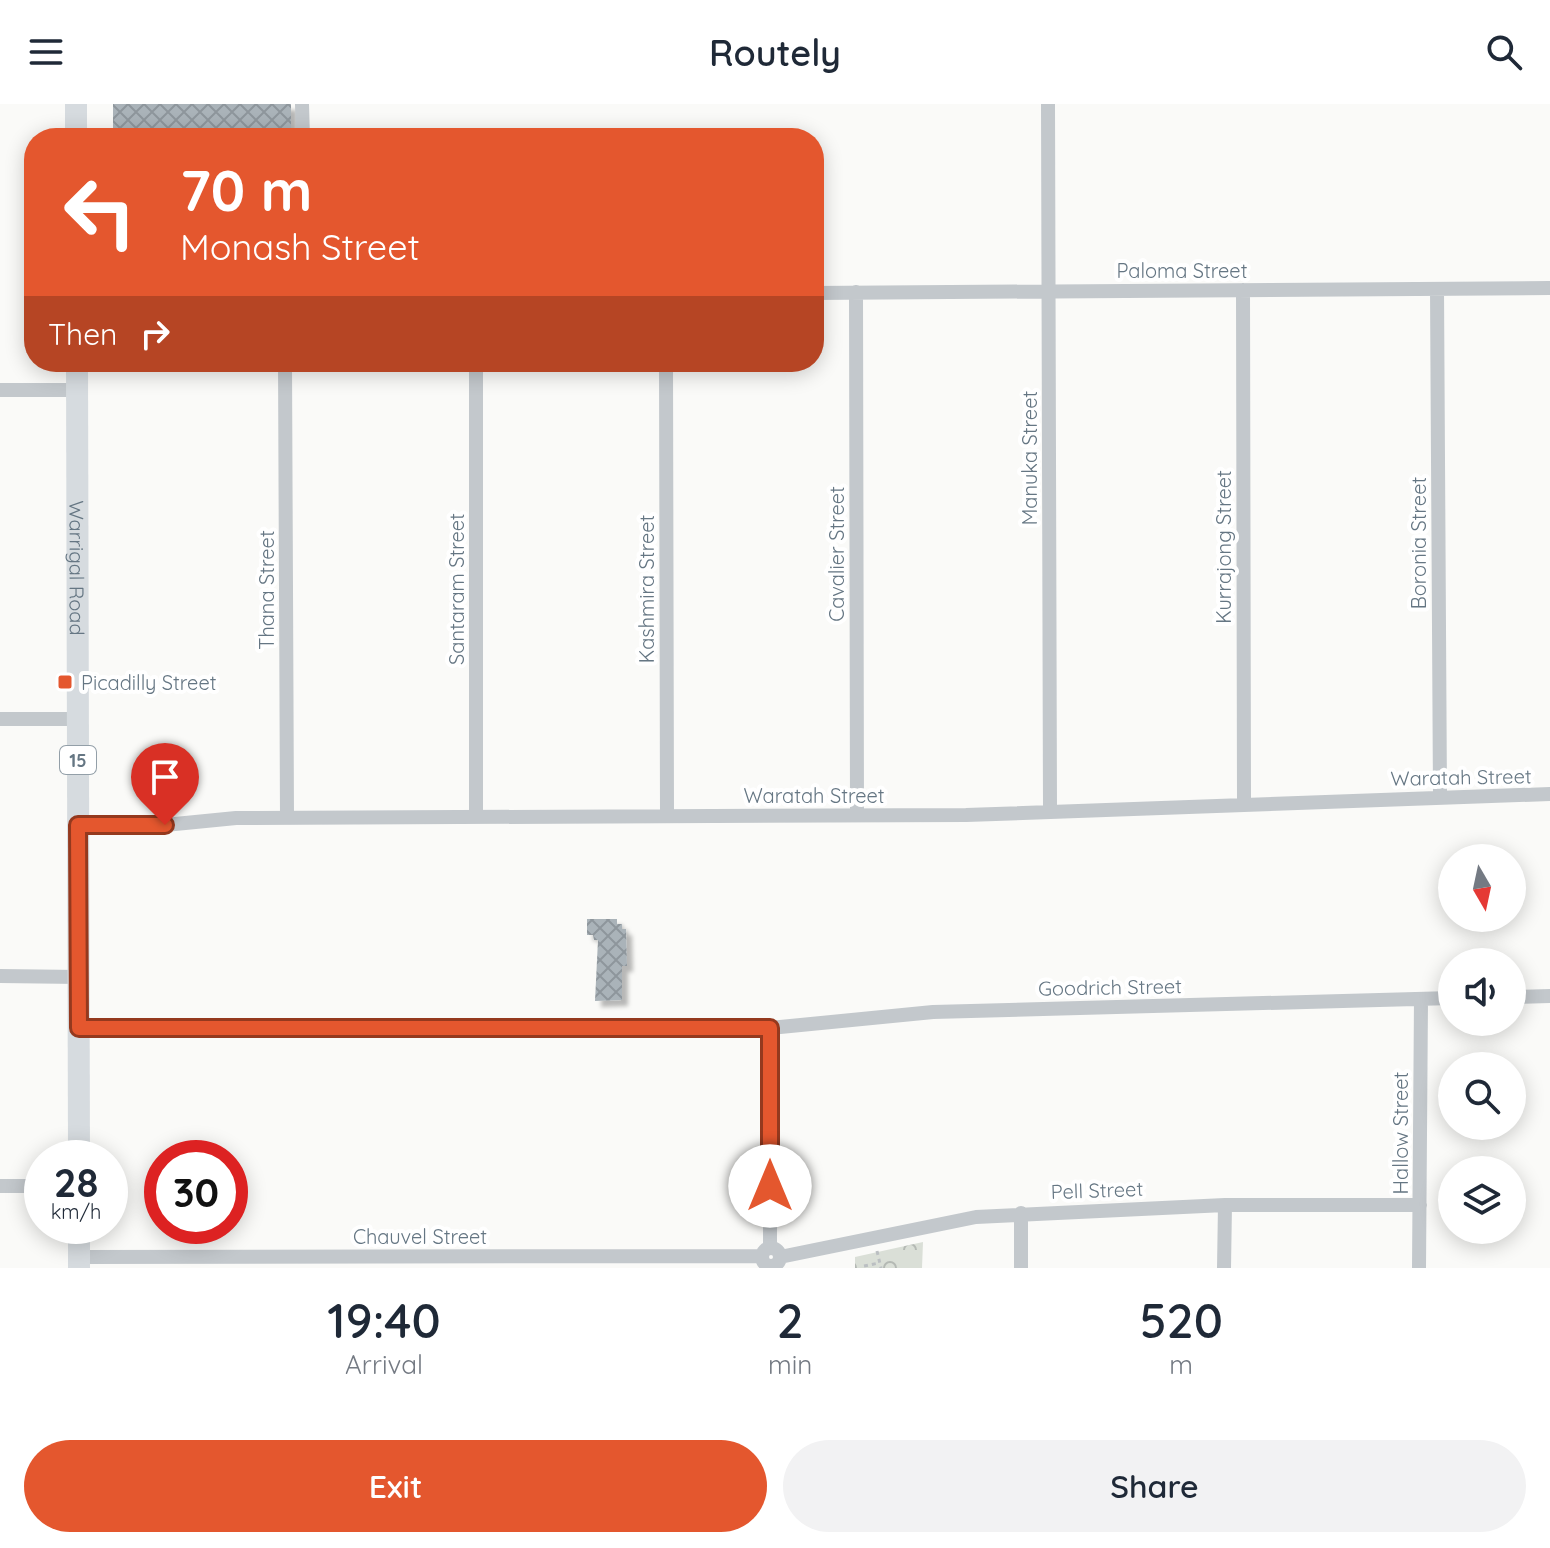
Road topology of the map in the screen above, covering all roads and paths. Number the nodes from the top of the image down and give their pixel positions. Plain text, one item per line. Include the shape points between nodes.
1 (76, 104) edge
2 (302, 104) edge
3 (1048, 104) edge
4 (76, 128) edge
5 (303, 128) edge
6 (1550, 288) edge
7 (1437, 289) junction
8 (1243, 290) junction
9 (1049, 291) junction
10 (856, 292) junction
11 (824, 293) edge
12 (77, 372) edge
13 (285, 372) edge
14 (476, 372) edge
15 (666, 372) edge
16 (0, 390) edge
17 (77, 390) junction
18 (0, 719) edge
19 (78, 719) junction
20 (1550, 794) edge
21 (1440, 797) junction
22 (1244, 804) junction
23 (1050, 811) junction
24 (667, 815) junction
25 (857, 815) junction
26 (476, 816) junction
27 (287, 817) junction
28 (78, 825) junction
29 (0, 976) edge
30 (79, 977) junction
31 (1550, 996) edge
32 (1526, 997) edge
33 (1438, 998) edge
34 (1421, 999) junction
35 (79, 1028) junction
36 (770, 1028) junction
37 (79, 1140) edge
38 (0, 1186) edge
39 (24, 1186) edge
40 (1225, 1205) junction
41 (1420, 1205) junction
42 (1021, 1213) junction
43 (877, 1251) dead end
44 (862, 1254) dead end
45 (770, 1259) edge
46 (79, 1262) edge
47 (880, 1266) edge
48 (864, 1267) edge
49 (1021, 1268) edge
50 (1224, 1268) edge
51 (1419, 1268) edge

1 - 4 highway
2 - 5 street
3 - 9 street, Manuka Street
6 - 7 street, Paloma Street
7 - 8 street, Paloma Street
7 - 21 street, Boronia Street
8 - 9 street, Paloma Street
8 - 22 street, Kurrajong Street
9 - 10 street, Paloma Street
9 - 23 street, Manuka Street
10 - 11 street, Paloma Street
10 - 25 street, Cavalier Street
12 - 17 highway, Warrigal Road / 15
13 - 27 street, Thana Street
14 - 26 street, Santaram Street
15 - 24 street, Kashmira Street
16 - 17 street
17 - 19 highway, Warrigal Road / 15
18 - 19 street
19 - 28 highway, Warrigal Road / 15
20 - 21 street, Waratah Street
21 - 22 street, Waratah Street
22 - 23 street, Waratah Street
23 - 25 street, Waratah Street
24 - 25 street, Waratah Street
24 - 26 street, Waratah Street
26 - 27 street, Waratah Street
27 - 28 street, Waratah Street
28 - 30 highway, Warrigal Road / 15
29 - 30 street
30 - 35 highway, Warrigal Road / 15
31 - 32 street
33 - 34 street, Goodrich Street
34 - 36 street, Goodrich Street via 933,1012
34 - 41 street, Hallow Street
35 - 36 street, Goodrich Street
35 - 37 highway, Warrigal Road / 15
36 - 45 street
38 - 39 street
40 - 41 street, Pell Street
40 - 42 street, Pell Street
40 - 50 street
41 - 51 street, Hallow Street
42 - 45 street, Pell Street via 976,1217
42 - 49 street
43 - 47 path
44 - 48 path
45 - 46 street, Chauvel Street
47 - 48 path

